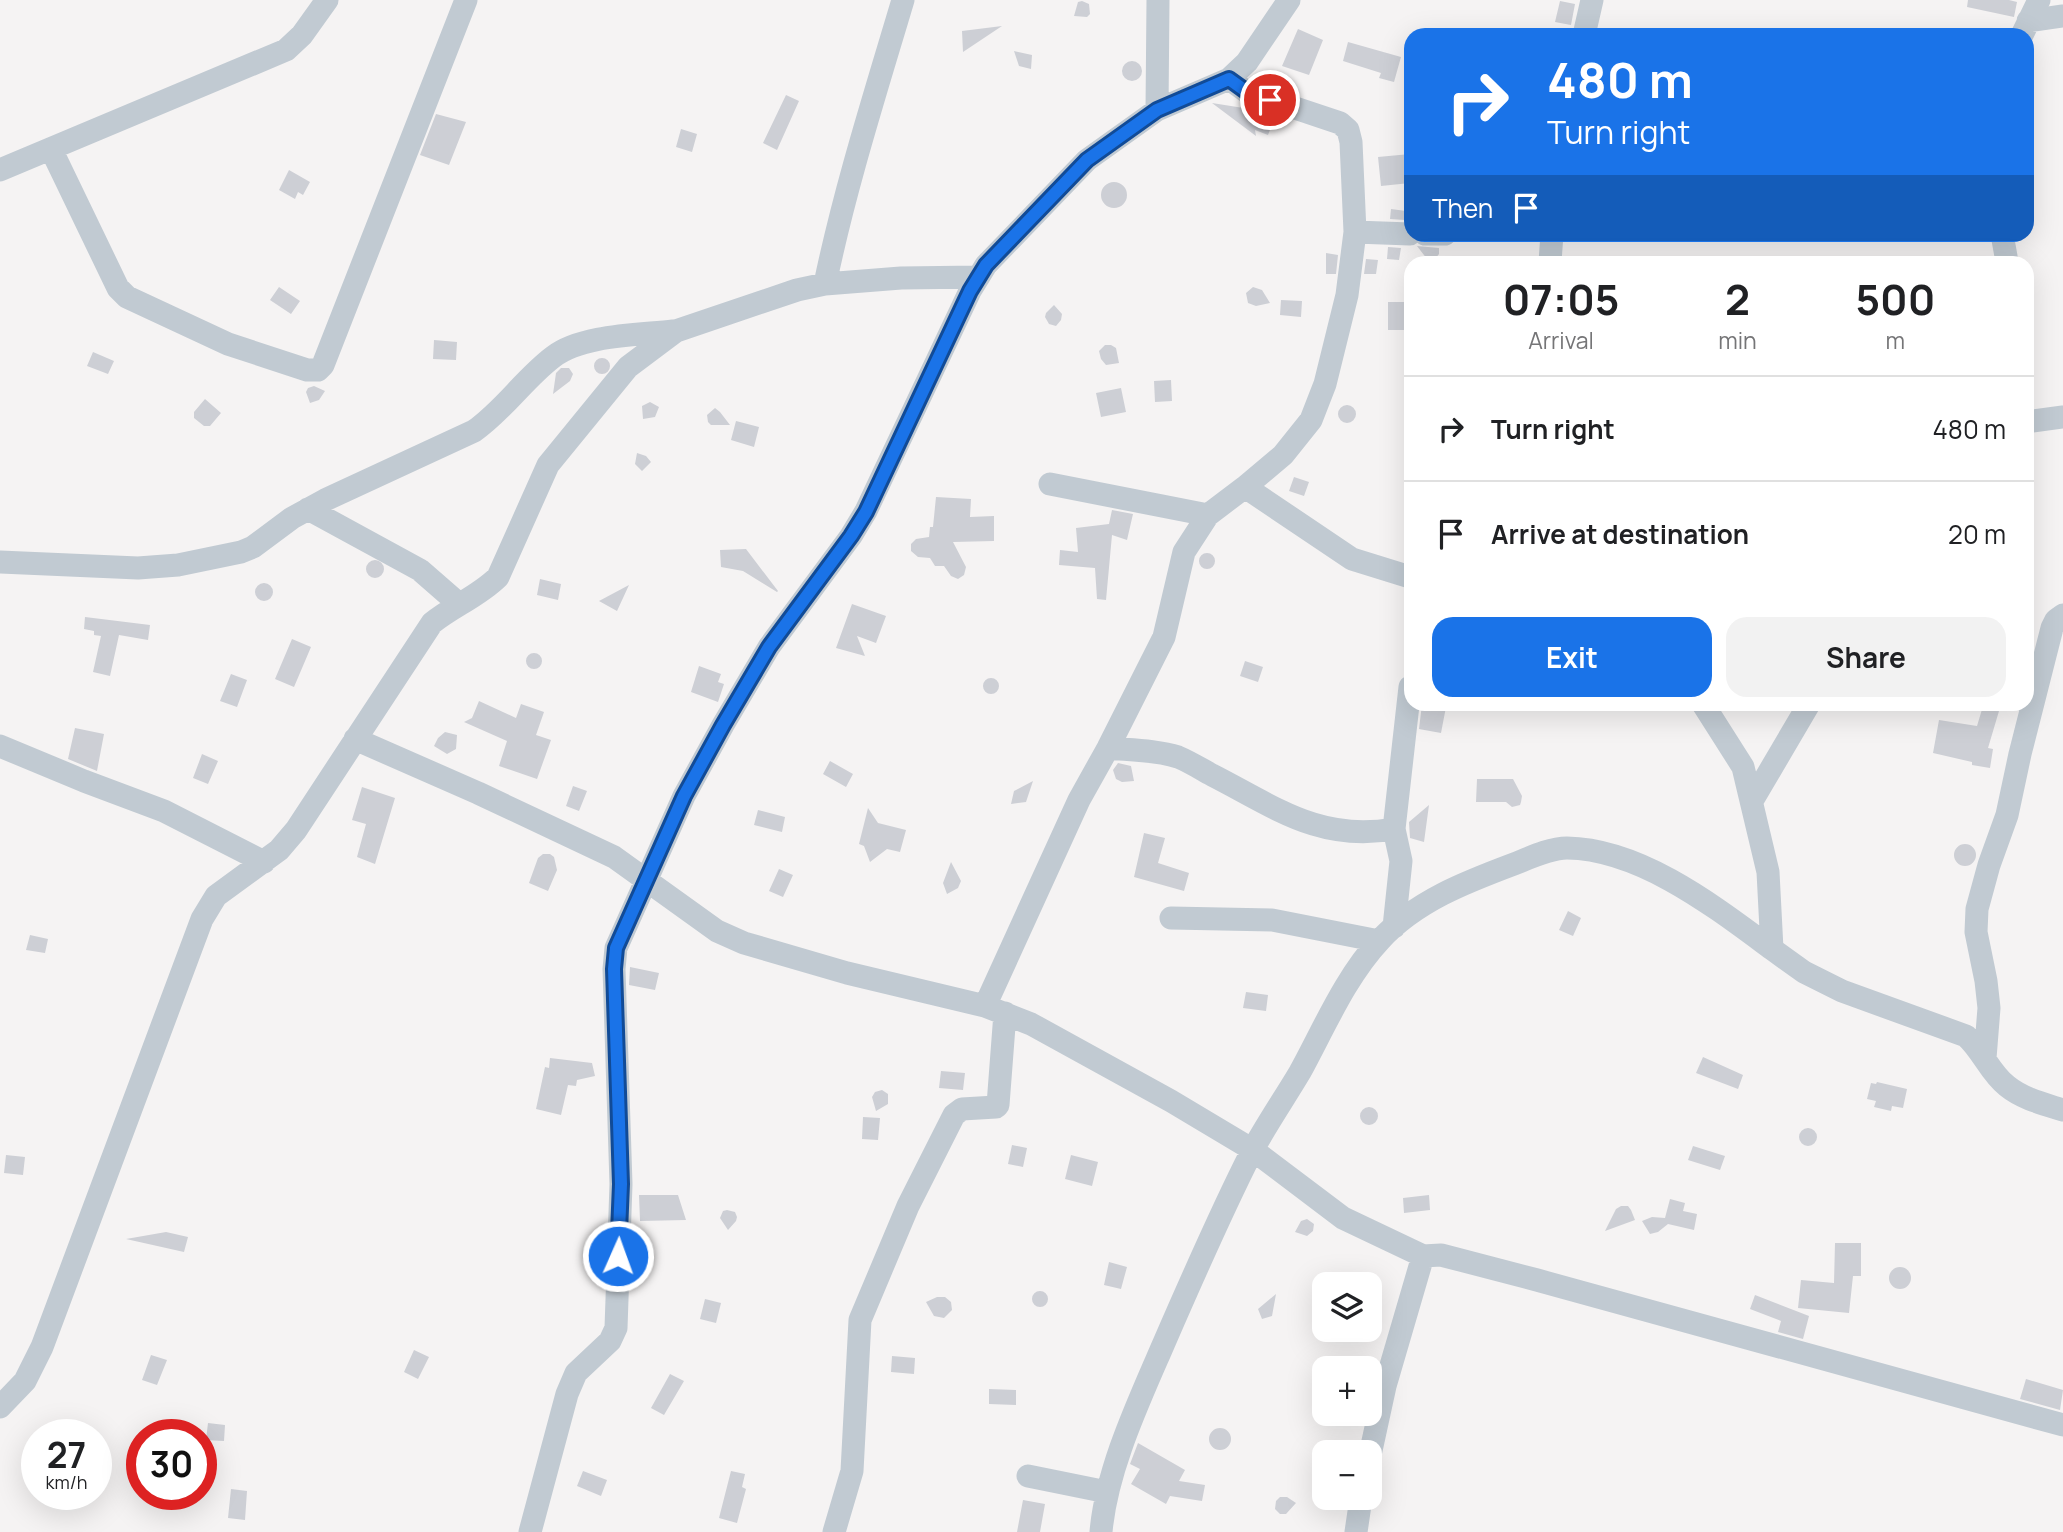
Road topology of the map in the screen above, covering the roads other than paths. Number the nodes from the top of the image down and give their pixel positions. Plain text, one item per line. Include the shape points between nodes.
1 (327, 0) edge
2 (466, 0) edge
3 (903, 0) edge
4 (1158, 0) edge
5 (1289, 0) edge
6 (1592, 0) edge
7 (2039, 0) edge
8 (2063, 16) edge
9 (1586, 28) edge
10 (2025, 28) edge
11 (1229, 79) junction
12 (1157, 110) junction
13 (51, 149) junction
14 (0, 170) edge
15 (1355, 232) junction
16 (1404, 234) edge
17 (978, 277) junction
18 (825, 284) junction
19 (676, 331) junction
20 (2063, 417) edge
21 (2034, 421) edge
22 (1050, 484) dead end
23 (1245, 487) junction
24 (308, 509) junction
25 (1208, 515) junction
26 (0, 562) edge
27 (1404, 575) edge
28 (459, 604) junction
29 (2063, 615) edge
30 (2034, 699) edge
31 (1407, 711) edge
32 (1707, 711) edge
33 (1806, 711) edge
34 (2031, 711) edge
35 (355, 739) junction
36 (0, 746) edge
37 (1108, 748) junction
38 (1752, 801) junction
39 (1394, 829) junction
40 (264, 862) junction
41 (648, 880) junction
42 (1171, 918) dead end
43 (1386, 934) junction
44 (1772, 949) junction
45 (995, 1009) junction
46 (1985, 1058) junction
47 (2063, 1110) edge
48 (1253, 1150) junction
49 (1423, 1256) junction
50 (0, 1407) edge
51 (2063, 1425) edge
52 (1373, 1440) edge
53 (1028, 1476) dead end
54 (1107, 1492) junction
55 (1359, 1510) edge
56 (530, 1532) edge
57 (834, 1532) edge
58 (1101, 1532) edge
59 (1356, 1532) edge

1 - 13 street via 286,50
2 - 13 street via 318,370 237,348 127,297 118,288
3 - 18 street via 837,225
4 - 12 street
5 - 11 street via 1247,62
6 - 9 street
7 - 10 street
8 - 10 street
11 - 12 street
11 - 15 street via 1247,92 1340,122 1348,130
12 - 17 street via 1087,160
13 - 14 street
15 - 16 street
15 - 23 street via 1347,295 1325,384 1311,419 1283,455
17 - 18 street
17 - 41 street via 866,512 769,647 736,702 684,796
18 - 19 street
19 - 24 street via 570,347 552,357 474,432
19 - 28 street via 628,367 556,455 498,577
20 - 21 street
22 - 25 street
23 - 25 street
23 - 27 street via 1352,559
24 - 26 street via 253,547 178,565 126,568
24 - 28 street via 420,570
25 - 37 street via 1184,552 1164,637
28 - 35 street via 432,622
29 - 30 street via 2052,628
31 - 39 street
32 - 38 street via 1743,767
33 - 38 street
34 - 46 street via 2007,815 1977,909 1976,932 1989,1008
35 - 40 street via 296,830
35 - 41 street via 582,841
36 - 40 street via 164,810
37 - 39 street via 1178,758 1304,823 1348,832
37 - 45 street via 1079,800
38 - 44 street via 1768,872
39 - 43 street via 1401,861
40 - 50 street via 216,896 202,919 42,1348 25,1381
41 - 45 street via 716,931 744,943
41 - 56 street via 616,948 614,969 621,1184 616,1328 610,1341 576,1373 567,1394
42 - 43 street via 1272,920
43 - 44 street via 1426,903 1462,884 1564,848 1640,865 1686,888
43 - 48 street via 1351,979
44 - 46 street via 1842,991 1966,1035
45 - 48 street via 1031,1024
45 - 57 street via 998,1105 962,1109 954,1115 908,1206 860,1320 852,1471
46 - 47 street via 2007,1086
48 - 49 street via 1343,1218
48 - 54 street via 1141,1396
49 - 51 street via 1441,1255 1537,1280
49 - 52 street
53 - 54 street
54 - 58 street
55 - 59 street

